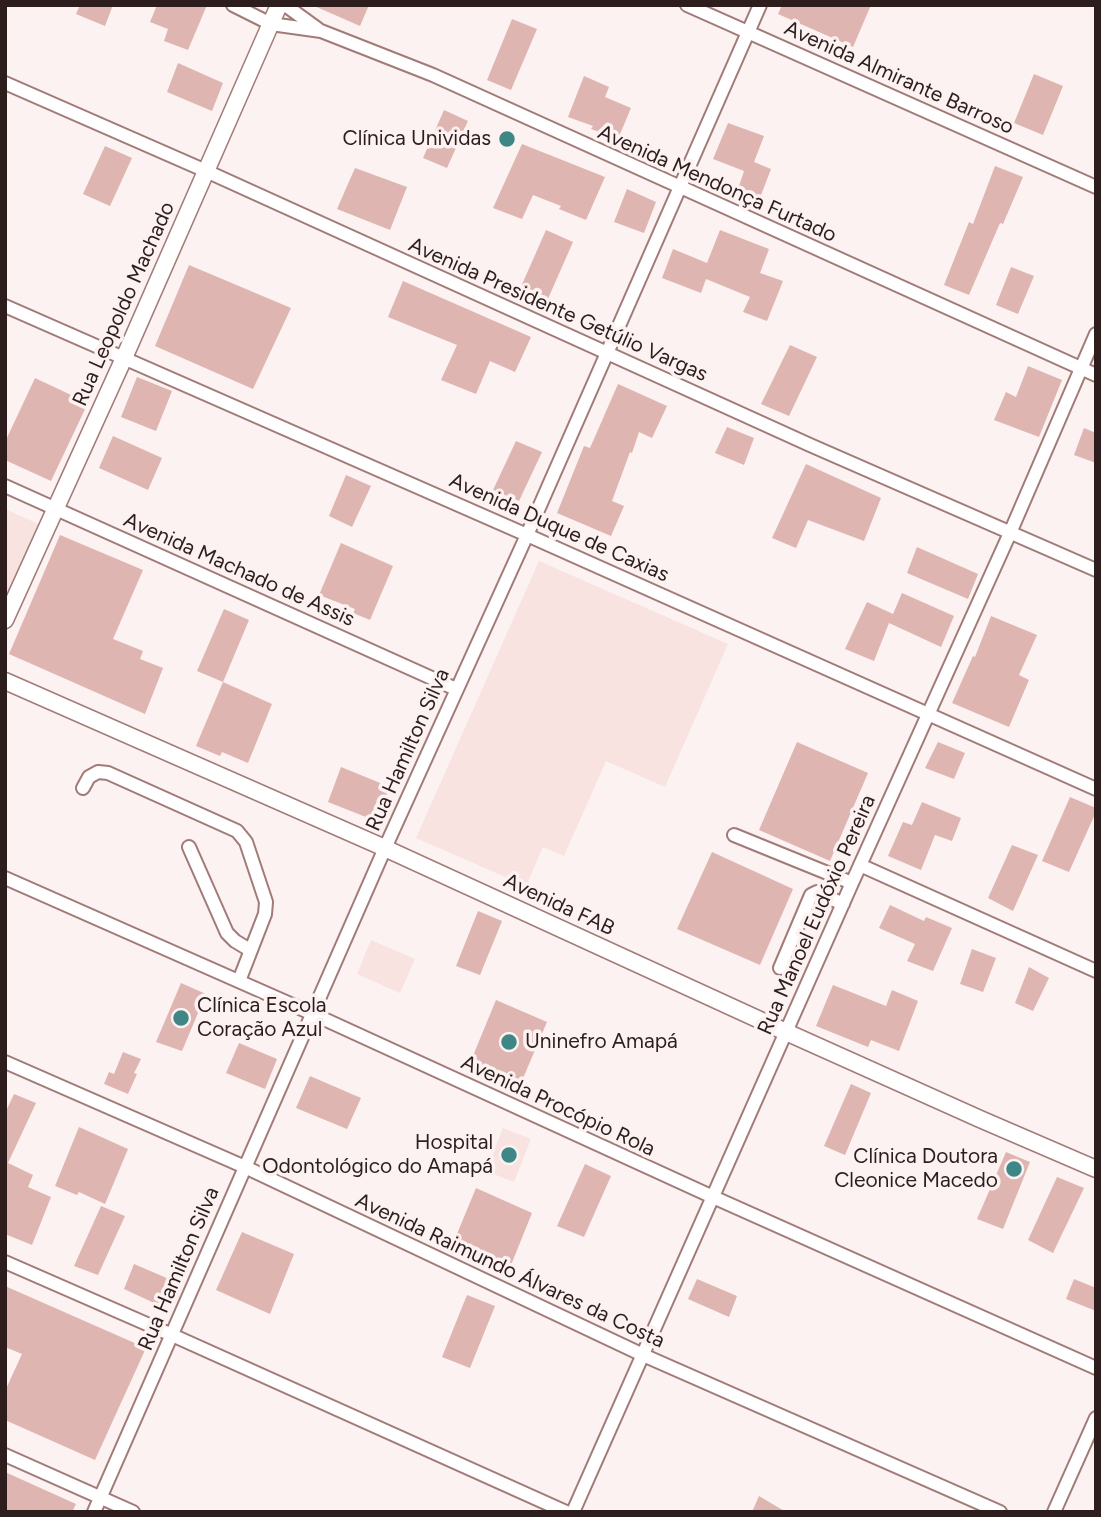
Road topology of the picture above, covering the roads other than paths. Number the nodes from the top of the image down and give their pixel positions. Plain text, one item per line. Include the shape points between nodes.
1 (233, 5) edge
2 (279, 5) edge
3 (285, 5) edge
4 (687, 5) edge
5 (760, 5) edge
6 (271, 24) junction
7 (321, 31) junction
8 (748, 32) junction
9 (5, 83) edge
10 (206, 171) junction
11 (680, 187) junction
12 (1096, 187) edge
13 (5, 306) edge
14 (1096, 334) edge
15 (607, 353) junction
16 (124, 358) junction
17 (1081, 368) junction
18 (1096, 375) edge
19 (5, 486) edge
20 (55, 508) junction
21 (1010, 533) junction
22 (527, 534) junction
23 (1096, 570) edge
24 (5, 620) edge
25 (5, 681) edge
26 (456, 689) junction
27 (929, 714) junction
28 (83, 788) dead end
29 (1096, 789) edge
30 (734, 835) dead end
31 (189, 847) dead end
32 (385, 848) junction
33 (860, 865) junction
34 (5, 878) edge
35 (852, 883) junction
36 (843, 904) junction
37 (250, 950) junction
38 (780, 968) dead end
39 (1096, 971) edge
40 (239, 981) junction
41 (313, 1014) junction
42 (786, 1032) junction
43 (5, 1062) edge
44 (245, 1167) junction
45 (1096, 1169) edge
46 (713, 1198) junction
47 (5, 1262) edge
48 (172, 1335) junction
49 (643, 1355) junction
50 (1096, 1368) edge
51 (1096, 1418) edge
52 (5, 1455) edge
53 (100, 1497) junction
54 (94, 1512) edge
55 (133, 1512) edge
56 (566, 1512) edge
57 (573, 1512) edge
58 (1000, 1512) edge
59 (1054, 1512) edge

1 - 6 street, Avenida Mendonça Furtado
2 - 6 main road, Rua Leopoldo Machado
3 - 7 street, Avenida Mendonça Furtado
4 - 8 street, Avenida Almirante Barroso
5 - 8 street, Rua Hamilton Silva
6 - 7 street, Avenida Mendonça Furtado
6 - 10 main road, Rua Leopoldo Machado
7 - 11 street, Avenida Mendonça Furtado via 433,75
8 - 11 street, Rua Hamilton Silva
8 - 12 street, Avenida Almirante Barroso
9 - 10 street, Avenida Presidente Getúlio Vargas
10 - 15 street, Avenida Presidente Getúlio Vargas
10 - 16 main road, Rua Leopoldo Machado
11 - 15 street, Rua Hamilton Silva
11 - 17 street, Avenida Mendonça Furtado
13 - 16 street, Avenida Duque de Caxias
14 - 17 street, Rua Manoel Eudóxio Pereira
15 - 21 street, Avenida Presidente Getúlio Vargas
15 - 22 street, Rua Hamilton Silva
16 - 20 main road, Rua Leopoldo Machado
16 - 22 street, Avenida Duque de Caxias
17 - 18 street, Avenida Mendonça Furtado
17 - 21 street, Rua Manoel Eudóxio Pereira
19 - 20 street, Avenida Machado de Assis
20 - 24 main road, Rua Leopoldo Machado
20 - 26 street, Avenida Machado de Assis
21 - 23 street, Avenida Presidente Getúlio Vargas
21 - 27 street, Rua Manoel Eudóxio Pereira
22 - 26 street, Rua Hamilton Silva
22 - 27 street, Avenida Duque de Caxias
25 - 32 main road, Avenida FAB
26 - 32 street, Rua Hamilton Silva
27 - 29 street, Avenida Duque de Caxias
27 - 33 street, Rua Manoel Eudóxio Pereira
28 - 37 street via 89,776 108,773 237,831 246,842 266,902
30 - 35 street
31 - 37 street via 227,933
32 - 41 street, Rua Hamilton Silva
32 - 42 main road, Avenida FAB
33 - 35 street, Rua Manoel Eudóxio Pereira
33 - 39 street
34 - 40 street, Avenida Procópio Rola
35 - 36 street, Rua Manoel Eudóxio Pereira
36 - 38 street via 817,892 811,895
36 - 42 street, Rua Manoel Eudóxio Pereira
37 - 40 street
40 - 41 street, Avenida Procópio Rola
41 - 44 street, Rua Hamilton Silva
41 - 46 street, Avenida Procópio Rola
42 - 45 main road, Avenida FAB
42 - 46 street, Rua Manoel Eudóxio Pereira
43 - 44 street, Avenida Raimundo Álvares da Costa
44 - 48 street, Rua Hamilton Silva
44 - 49 street, Avenida Raimundo Álvares da Costa
46 - 49 street, Rua Manoel Eudóxio Pereira
46 - 50 street, Avenida Procópio Rola
47 - 48 street
48 - 53 street, Rua Hamilton Silva
48 - 56 street
49 - 57 street, Rua Manoel Eudóxio Pereira
49 - 58 street, Avenida Raimundo Álvares da Costa
51 - 59 street
52 - 53 street
53 - 54 street, Rua Hamilton Silva
53 - 55 street

